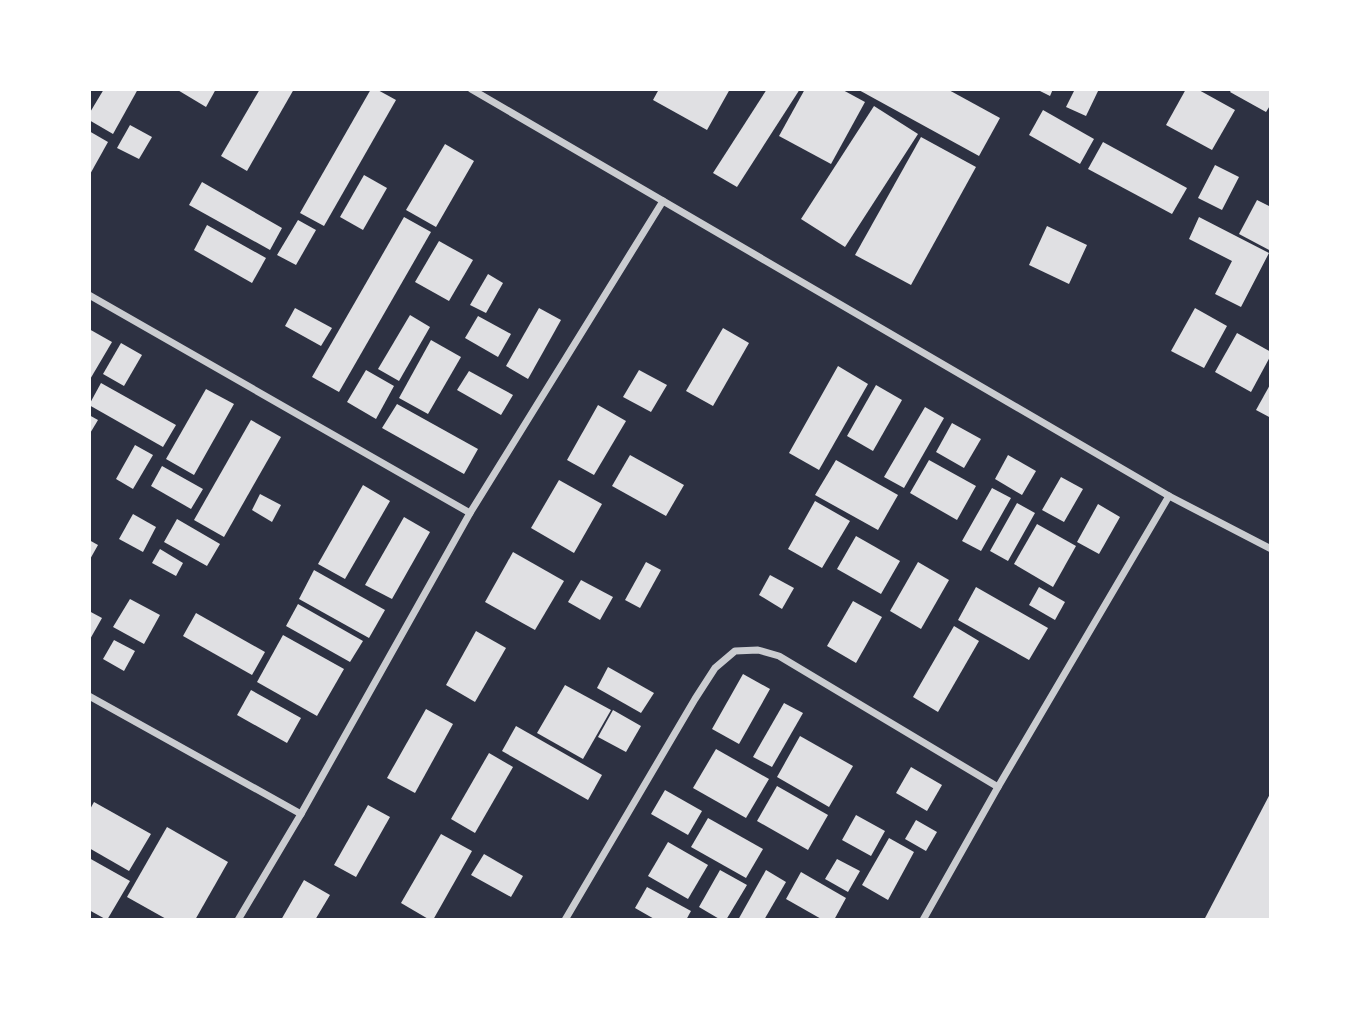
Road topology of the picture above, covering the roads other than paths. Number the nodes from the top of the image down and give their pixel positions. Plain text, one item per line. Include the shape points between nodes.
1 (471, 89) edge
2 (663, 201) junction
3 (89, 295) edge
4 (1169, 496) junction
5 (470, 513) junction
6 (1271, 549) edge
7 (89, 696) edge
8 (998, 787) junction
9 (301, 814) junction
10 (238, 920) edge
11 (565, 920) edge
12 (923, 920) edge

1 - 2 street
2 - 4 street
2 - 5 street
3 - 5 street
4 - 6 street
4 - 8 street
5 - 9 street
7 - 9 street
8 - 11 street via 779,656 758,650 735,651 715,668
8 - 12 street
9 - 10 street

